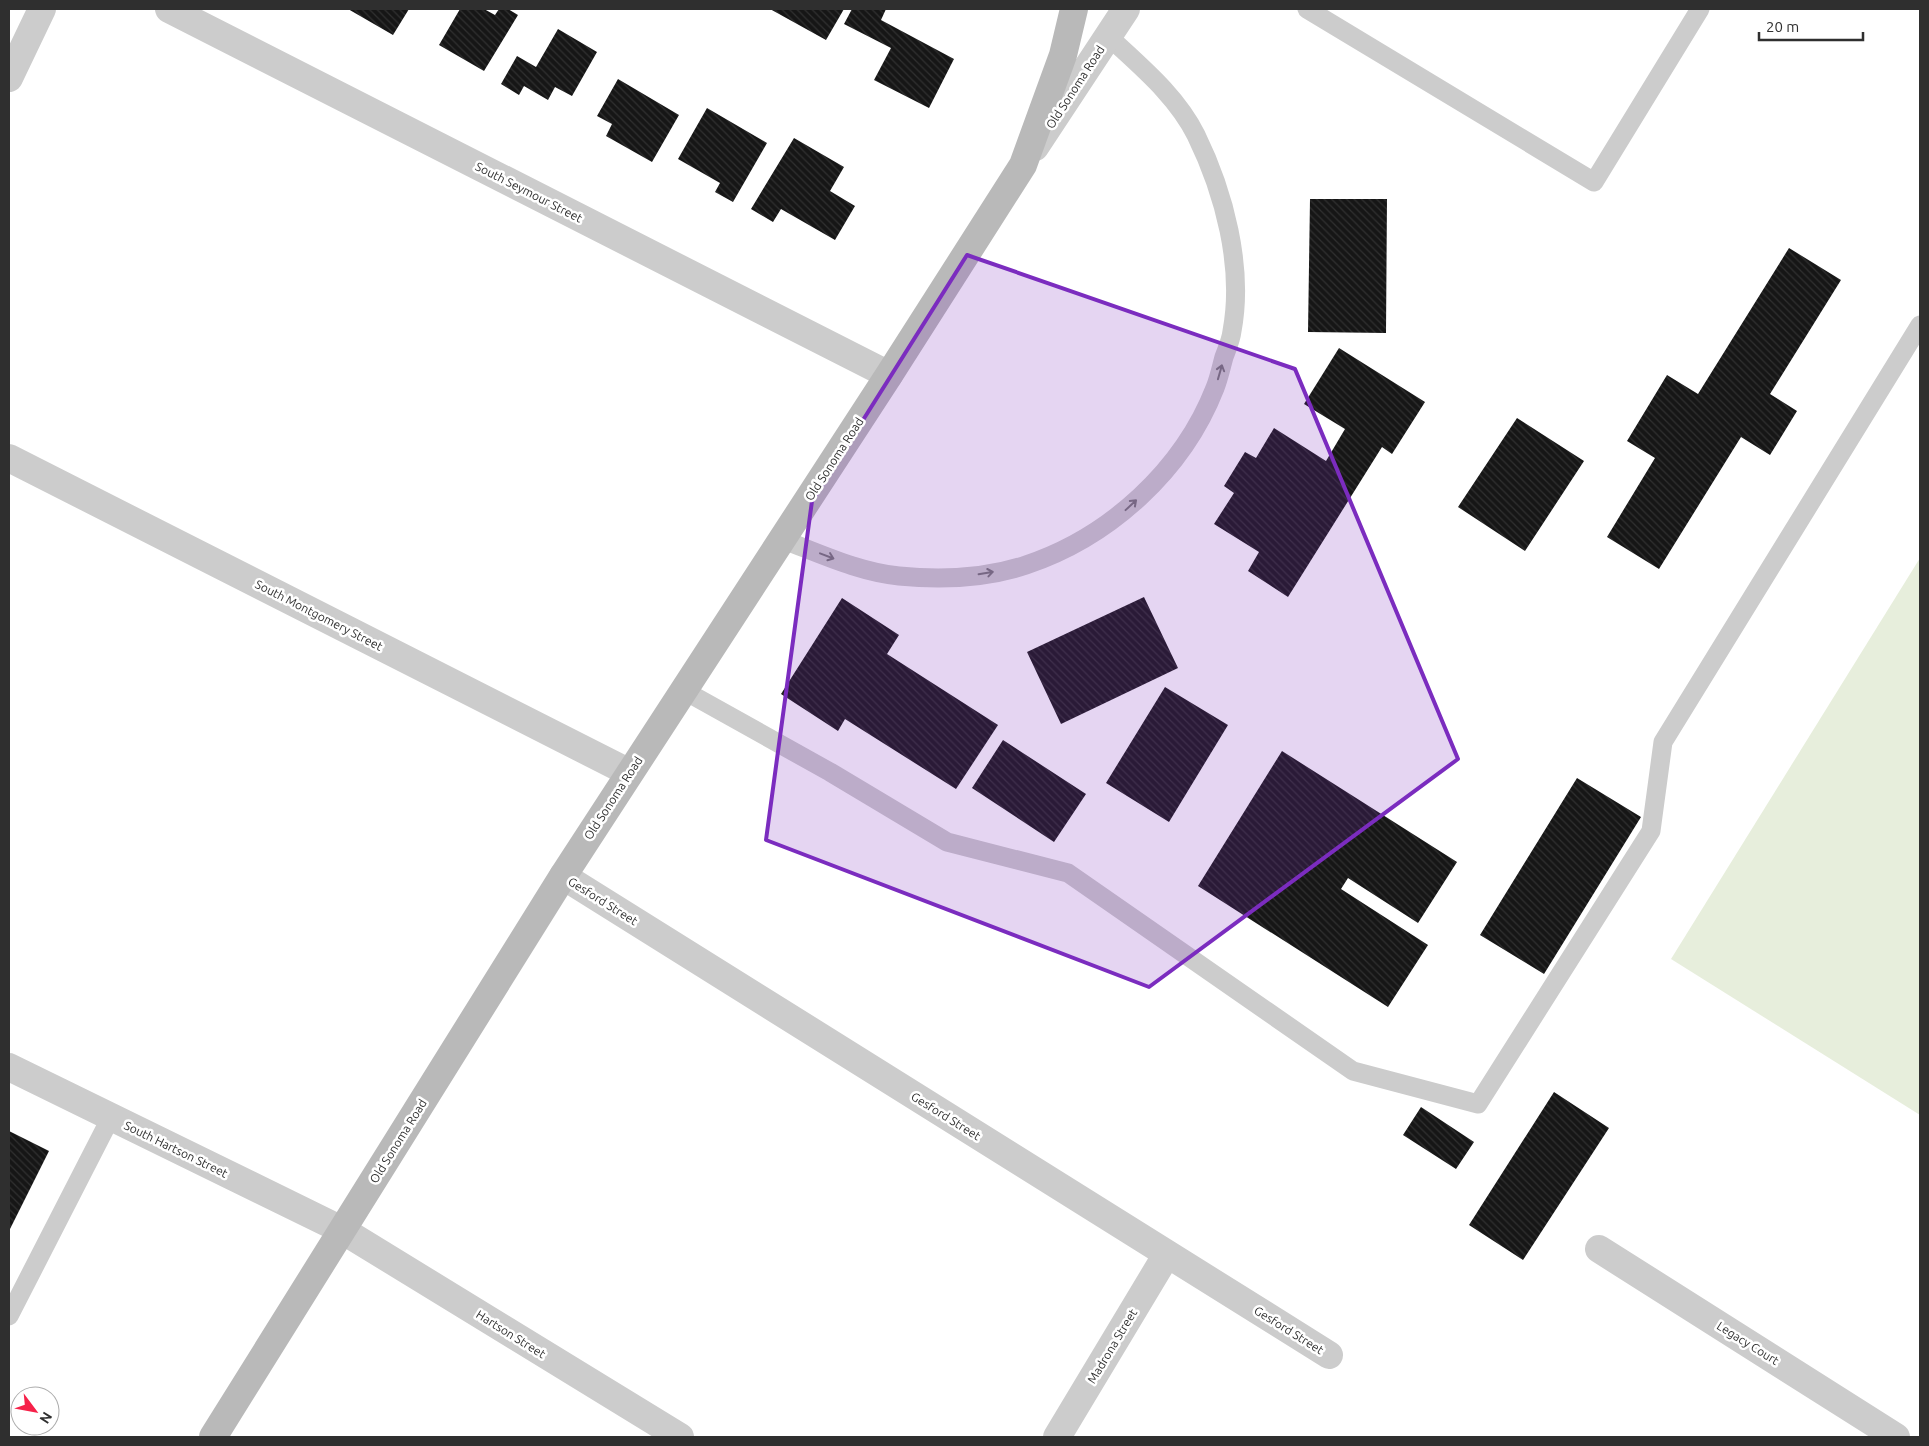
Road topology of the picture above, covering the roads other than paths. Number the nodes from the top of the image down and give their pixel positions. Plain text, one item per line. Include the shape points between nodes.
1 (42, 9) edge
2 (169, 9) edge
3 (1074, 9) edge
4 (1126, 9) edge
5 (1308, 9) edge
6 (1700, 9) edge
7 (1108, 36) junction
8 (9, 78) edge
9 (1023, 165) junction
10 (1920, 325) edge
11 (889, 375) junction
12 (9, 458) edge
13 (781, 539) junction
14 (683, 690) junction
15 (628, 772) junction
16 (562, 876) junction
17 (9, 1067) edge
18 (111, 1117) junction
19 (342, 1230) junction
20 (1599, 1249) dead end
21 (1167, 1254) junction
22 (9, 1316) edge
23 (1329, 1355) dead end
24 (213, 1437) edge
25 (680, 1437) edge
26 (1057, 1437) edge
27 (1896, 1437) edge

1 - 8 street
2 - 11 street, South Seymour Street
3 - 9 main road, Old Sonoma Road via 1063,55
4 - 7 street, Old Sonoma Road
5 - 6 lane via 1594,182
7 - 9 street, Old Sonoma Road
13 -> 7 lane via 850,565 897,576 939,578 986,574 1026,565 1072,546 1119,516 1158,479 1194,432 1215,388 1232,331 1236,280 1228,227 1216,182 1195,134 1166,90
9 - 11 main road, Old Sonoma Road
10 - 14 lane via 1663,742 1651,831 1478,1104 1353,1070 1068,873 947,842
11 - 13 main road, Old Sonoma Road
12 - 15 street, South Montgomery Street
13 - 14 main road, Old Sonoma Road
14 - 15 main road, Old Sonoma Road
15 - 16 main road, Old Sonoma Road
16 - 19 main road, Old Sonoma Road
16 - 21 street, Gesford Street
17 - 18 street, South Hartson Street
18 - 19 street, South Hartson Street
18 - 22 lane
19 - 24 main road, Old Sonoma Road
19 - 25 street, Hartson Street
20 - 27 street, Legacy Court
21 - 23 street, Gesford Street
21 - 26 street, Madrona Street

